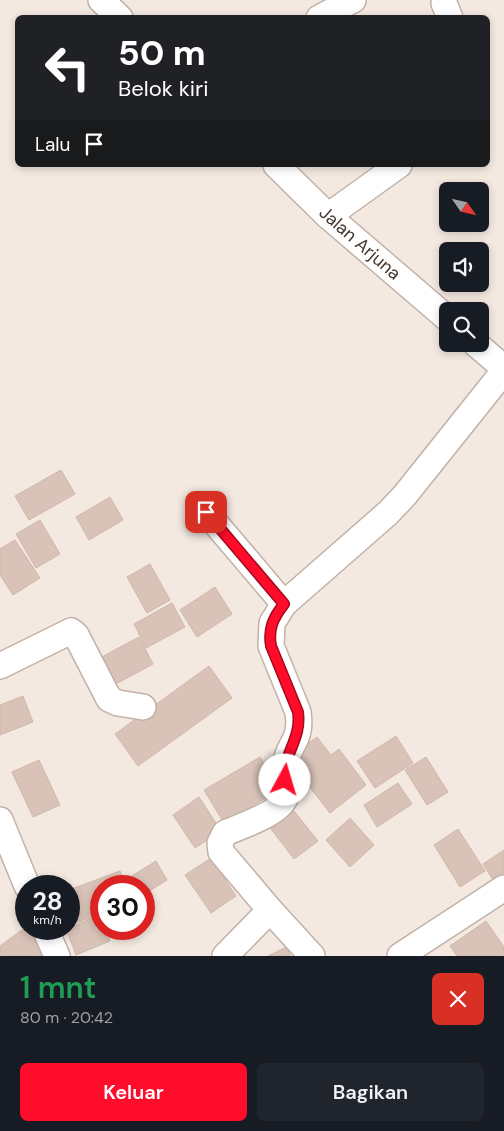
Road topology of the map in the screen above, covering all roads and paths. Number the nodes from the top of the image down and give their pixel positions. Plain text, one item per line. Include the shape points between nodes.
1 (101, 0) edge
2 (353, 0) edge
3 (117, 15) edge
4 (325, 15) edge
5 (278, 167) edge
6 (396, 167) edge
7 (328, 216) junction
8 (439, 311) edge
9 (485, 352) edge
10 (504, 369) edge
11 (206, 512) dead end
12 (284, 604) junction
13 (0, 666) edge
14 (143, 707) dead end
15 (0, 820) edge
16 (22, 875) edge
17 (504, 888) edge
18 (270, 910) junction
19 (50, 940) edge
20 (57, 956) edge
21 (224, 956) edge
22 (312, 956) edge
23 (400, 956) edge

1 - 3 street
2 - 4 street
5 - 7 street, Jalan Arjuna
6 - 7 street
7 - 8 street, Jalan Arjuna
9 - 10 street
10 - 12 street via 394,507
11 - 12 street
12 - 18 street via 272,623 270,637 298,712 297,738 284,765 286,797 272,812 225,833 220,843 221,852
13 - 14 street via 70,631 76,635 109,699
15 - 16 street
17 - 23 street
18 - 21 street
18 - 22 street
19 - 20 street

